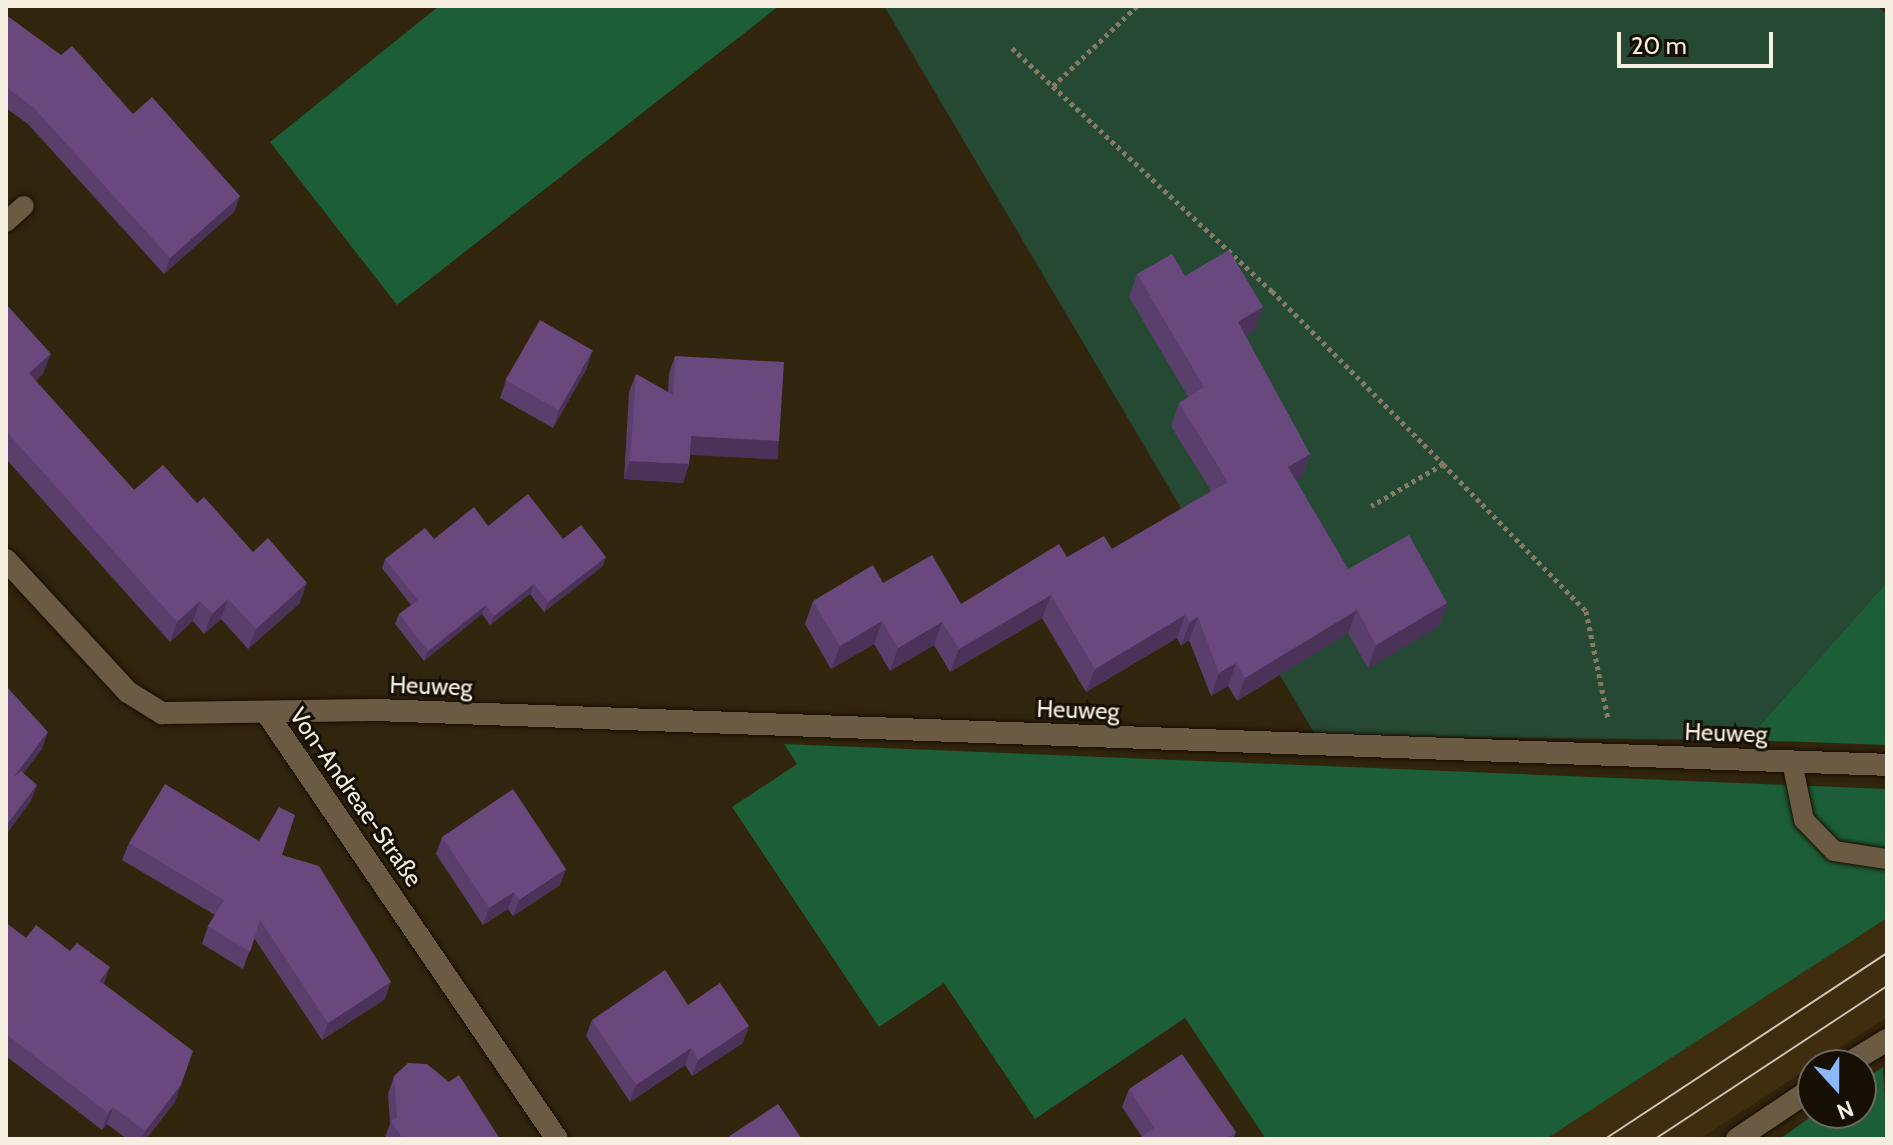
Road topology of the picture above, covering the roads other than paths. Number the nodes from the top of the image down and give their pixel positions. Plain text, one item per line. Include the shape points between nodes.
1 (24, 206) dead end
2 (6, 222) edge
3 (6, 560) edge
4 (268, 715) junction
5 (1792, 762) junction
6 (1887, 765) edge
7 (1887, 859) edge
8 (1797, 1099) edge
9 (557, 1139) edge
10 (1737, 1139) edge

1 - 2 lane
3 - 4 street, Von-Andreae-Straße via 128,692 162,713
4 - 5 street, Heuweg via 376,710
4 - 9 street, Von-Andreae-Straße
5 - 6 street, Heuweg
5 - 7 lane via 1804,820 1834,851
8 - 10 street

